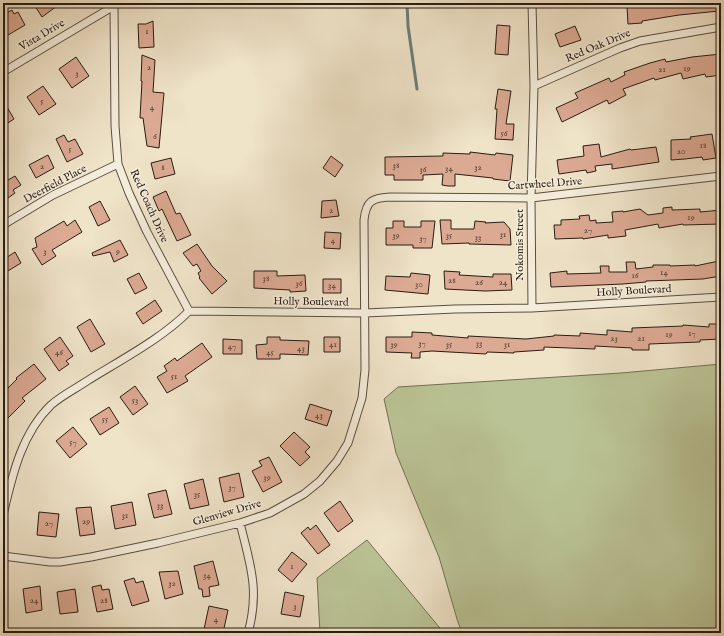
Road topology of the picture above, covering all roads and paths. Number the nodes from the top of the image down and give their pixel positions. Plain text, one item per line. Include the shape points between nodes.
1 (532, 3) edge
2 (114, 6) joint
3 (721, 27) edge
4 (3, 72) edge
5 (534, 86) junction
6 (118, 164) junction
7 (721, 176) edge
8 (531, 198) junction
9 (371, 201) joint
10 (3, 225) edge
11 (721, 297) edge
12 (532, 308) junction
13 (189, 311) junction
14 (365, 313) junction
15 (3, 516) edge
16 (240, 523) junction
17 (3, 556) edge
18 (248, 633) edge

1 - 5 street, Nokomis Street
2 - 4 street, Vista Drive
2 - 6 street, Red Coach Drive via 115,126
3 - 5 street, Red Oak Drive via 640,41
5 - 8 street, Nokomis Street
6 - 10 street, Deerfield Place via 53,195
6 - 13 street, Red Coach Drive via 147,232
7 - 8 street, Cartwheel Drive
8 - 9 street, Cartwheel Drive via 390,197
8 - 12 street, Nokomis Street
9 - 14 street, Glenview Drive via 365,208 364,220
11 - 12 street, Holly Boulevard
12 - 14 street, Holly Boulevard
13 - 14 street, Holly Boulevard
13 - 15 street via 174,326 51,405 25,442
14 - 16 street, Glenview Drive via 365,370 362,398 348,443 320,481 304,494 270,513
16 - 17 street, Glenview Drive via 67,561 50,562
16 - 18 street via 253,575 254,598

